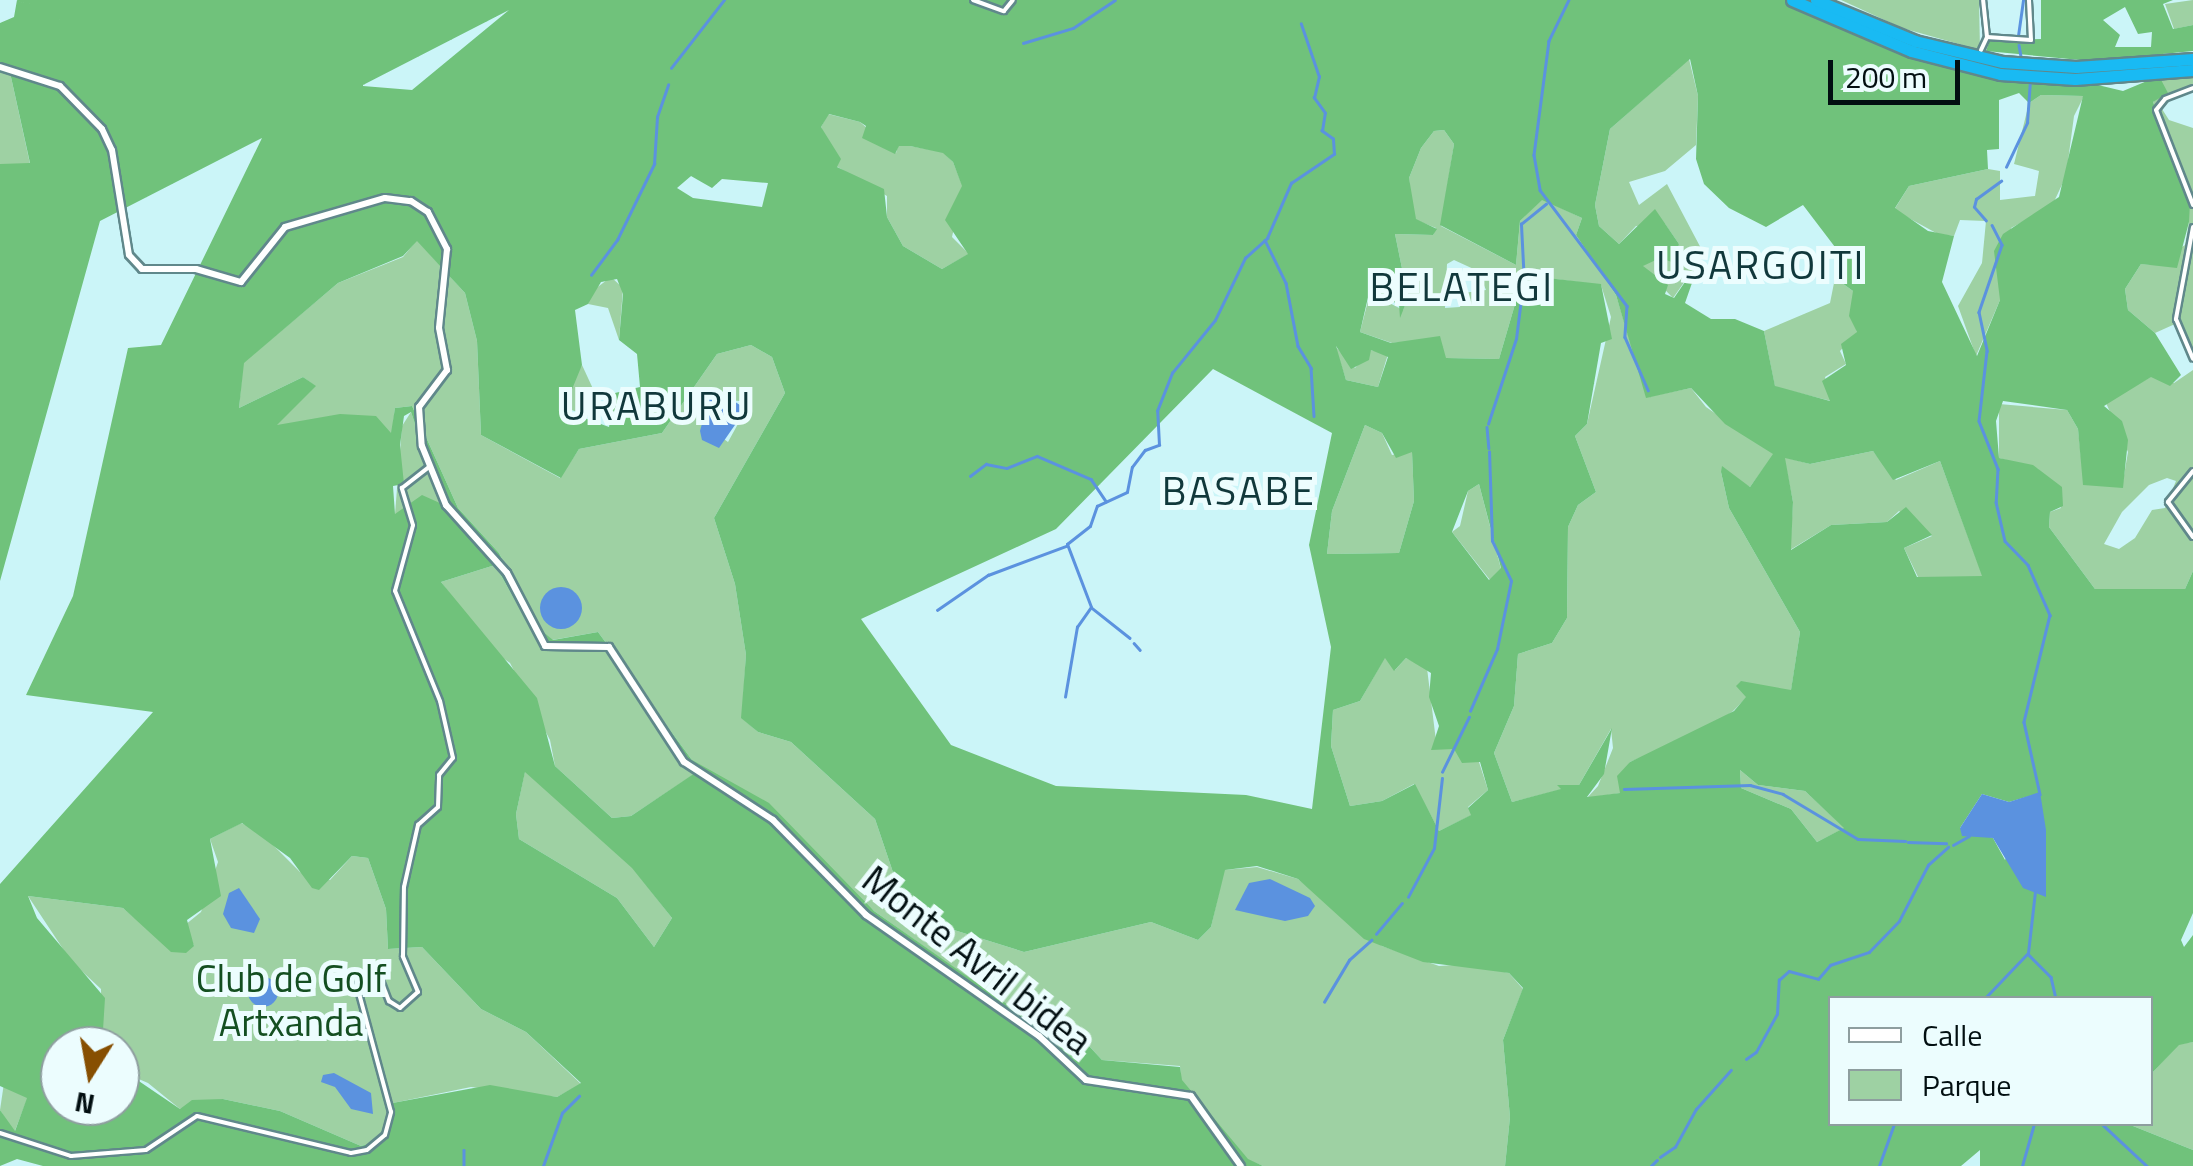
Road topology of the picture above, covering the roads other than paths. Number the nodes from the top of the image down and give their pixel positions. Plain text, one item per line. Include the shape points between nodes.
1 (973, 0) edge
2 (1013, 0) edge
3 (1792, 0) edge
4 (1816, 0) edge
5 (1983, 0) edge
6 (2029, 0) edge
7 (1987, 38) junction
8 (1982, 50) dead end
9 (2193, 58) edge
10 (0, 67) edge
11 (2193, 70) edge
12 (2193, 88) edge
13 (2193, 206) edge
14 (2193, 227) edge
15 (2193, 359) edge
16 (429, 467) junction
17 (2193, 471) edge
18 (2193, 538) edge
19 (0, 1133) edge
20 (1241, 1166) edge

1 - 2 street via 1004,12
3 - 11 highway via 1911,52 2000,74 2076,79
4 - 9 highway via 1915,41 2002,62 2076,67
5 - 7 street
6 - 7 street via 2031,40
7 - 8 street
10 - 16 street via 60,86 102,129 113,155 128,253 142,269 196,269 241,282 285,227 384,198 411,201 428,212 449,261 438,328 447,374 417,416
12 - 13 street via 2164,99 2156,110
14 - 15 street via 2176,319
16 - 19 street via 402,488 412,528 395,591 440,701 452,760 439,775 438,808 418,825 404,887 403,956 418,992 400,1008 389,1001 380,978 364,975 357,986 392,1112 385,1134 367,1150 351,1152 197,1116 146,1150 71,1156
16 - 20 street, Monte Avril bidea via 446,504 506,573 544,646 609,647 684,762 773,820 866,915 1039,1036 1086,1080 1191,1096
17 - 18 street via 2168,502

